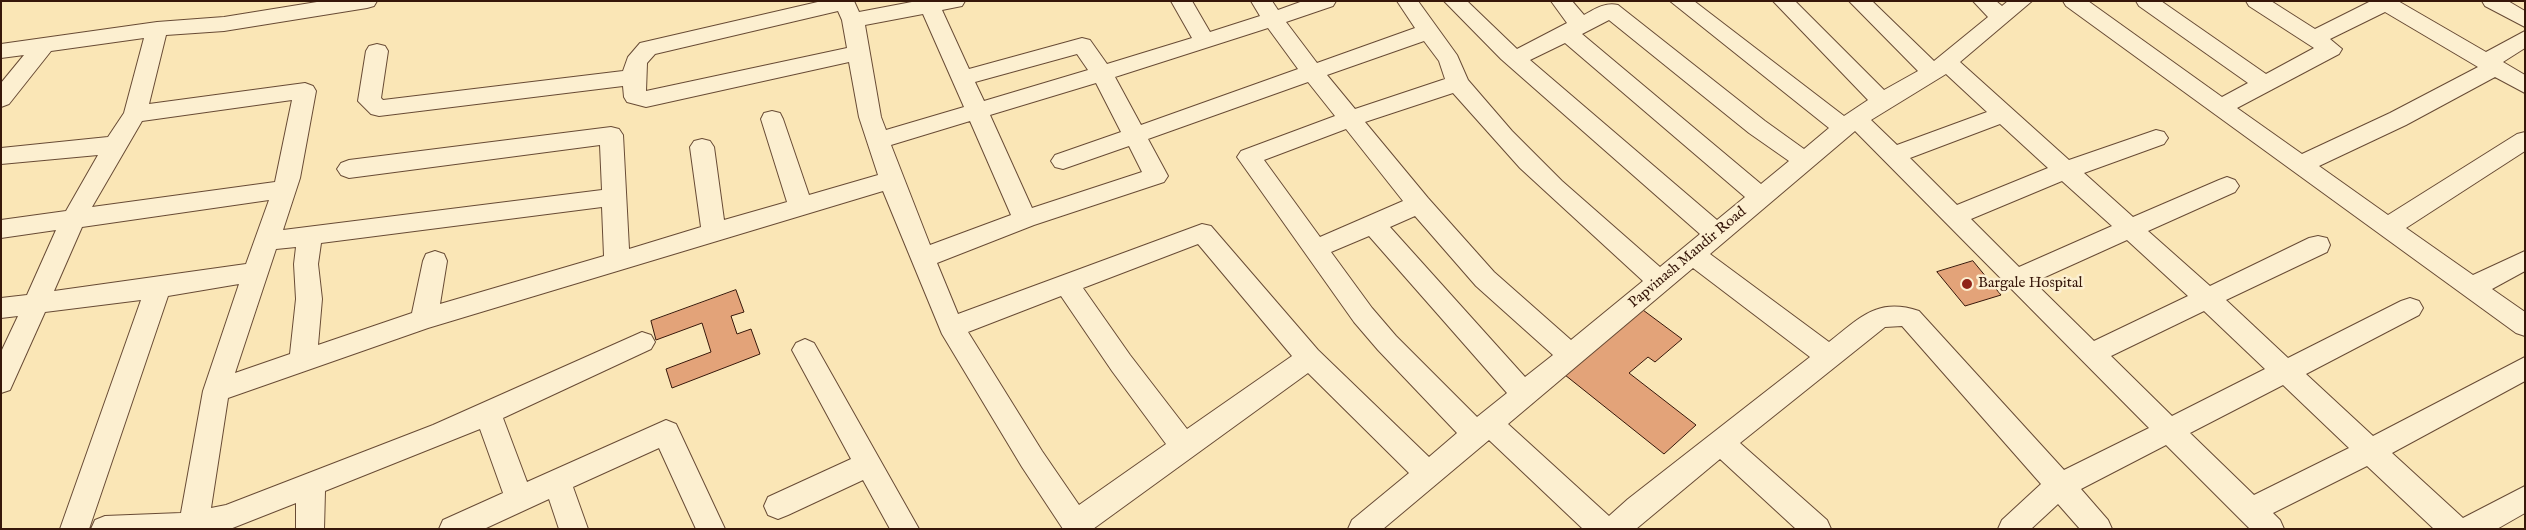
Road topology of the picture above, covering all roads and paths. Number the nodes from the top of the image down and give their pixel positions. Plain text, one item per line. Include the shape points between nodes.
1 (367, 1) edge
2 (955, 1) edge
3 (1181, 1) edge
4 (1326, 1) edge
5 (1406, 1) edge
6 (1454, 1) edge
7 (1561, 1) edge
8 (1680, 1) edge
9 (1783, 1) edge
10 (1859, 1) edge
11 (1983, 1) edge
12 (2022, 1) edge
13 (2073, 1) edge
14 (2146, 1) edge
15 (2256, 1) edge
16 (2492, 1) edge
17 (2384, 2) edge
18 (930, 6) junction
19 (846, 8) edge
20 (1267, 10) edge
21 (2002, 18) junction
22 (2525, 20) edge
23 (157, 29) junction
24 (1573, 29) junction
25 (1429, 31) junction
26 (2314, 38) junction
27 (2525, 38) edge
28 (1205, 41) junction
29 (45, 44) junction
30 (1, 51) edge
31 (377, 51) dead end
32 (859, 53) junction
33 (1515, 59) junction
34 (2491, 65) junction
35 (1940, 68) junction
36 (1102, 73) junction
37 (1313, 73) junction
38 (633, 78) junction
39 (962, 78) junction
40 (1458, 83) junction
41 (2265, 84) junction
42 (2525, 84) edge
43 (1, 98) edge
44 (1882, 100) junction
45 (2220, 107) junction
46 (977, 111) junction
47 (135, 114) junction
48 (2004, 114) junction
49 (772, 118) dead end
50 (1349, 119) junction
51 (1851, 124) junction
52 (1136, 137) junction
53 (2156, 138) dead end
54 (2525, 140) edge
55 (878, 141) junction
56 (115, 145) junction
57 (702, 147) dead end
58 (1893, 155) junction
59 (1, 156) edge
60 (1063, 161) dead end
61 (1805, 161) junction
62 (2300, 165) junction
63 (349, 170) dead end
64 (2066, 170) junction
65 (891, 180) junction
66 (2227, 186) dead end
67 (284, 189) junction
68 (614, 197) junction
69 (1761, 198) junction
70 (1419, 204) junction
71 (801, 207) junction
72 (1953, 216) junction
73 (74, 218) junction
74 (1025, 219) junction
75 (1373, 224) junction
76 (2130, 228) junction
77 (2388, 228) junction
78 (1, 229) edge
79 (714, 233) junction
80 (1717, 234) junction
81 (310, 236) junction
82 (267, 241) junction
83 (2318, 245) dead end
84 (1315, 249) junction
85 (1692, 254) junction
86 (923, 258) junction
87 (435, 260) dead end
88 (2525, 260) edge
89 (617, 262) junction
90 (256, 272) junction
91 (2015, 279) junction
92 (1660, 281) junction
93 (1066, 284) junction
94 (158, 288) junction
95 (2471, 288) junction
96 (2207, 298) junction
97 (36, 304) junction
98 (1, 308) edge
99 (2410, 308) dead end
100 (424, 320) junction
101 (2525, 326) edge
102 (951, 327) junction
103 (642, 342) dead end
104 (805, 350) dead end
105 (2091, 354) junction
106 (1571, 355) junction
107 (1309, 358) junction
108 (1829, 358) junction
109 (303, 361) junction
110 (2525, 368) edge
111 (2284, 371) junction
112 (2, 381) edge
113 (216, 391) junction
114 (1524, 394) junction
115 (488, 413) junction
116 (1483, 428) junction
117 (2170, 430) junction
118 (1721, 443) junction
119 (1185, 447) junction
120 (2370, 451) junction
121 (869, 464) junction
122 (1428, 474) junction
123 (557, 482) junction
124 (311, 485) junction
125 (2060, 486) junction
126 (2525, 498) edge
127 (519, 499) junction
128 (778, 506) dead end
129 (2261, 520) edge
130 (489, 521) edge
131 (1077, 526) edge
132 (194, 527) edge
133 (74, 529) edge
134 (105, 529) edge
135 (310, 529) edge
136 (453, 529) edge
137 (574, 529) edge
138 (711, 529) edge
139 (905, 529) edge
140 (1362, 529) edge
141 (1603, 529) edge
142 (1616, 529) edge
143 (1817, 529) edge
144 (2012, 529) edge
145 (2098, 529) edge
146 (2454, 529) edge
147 (2470, 529) edge

1 - 23 street via 224,24
2 - 18 street
3 - 28 street
4 - 20 street
5 - 25 street
6 - 33 street
7 - 24 street
8 - 51 street
9 - 44 street
10 - 35 street
11 - 21 street
12 - 21 street, Papvinash Mandir Road
13 - 45 street
14 - 41 street
15 - 26 street
16 - 22 street
17 - 26 street
17 - 34 street
18 - 19 street
18 - 39 street
19 - 32 street
19 - 38 street via 648,48 638,56
20 - 28 street
20 - 37 street
21 - 35 street, Papvinash Mandir Road
23 - 29 street
23 - 47 street
24 - 33 street
24 - 61 street via 1611,10 1757,127
24 - 69 street
25 - 37 street
25 - 40 street via 1450,60
26 - 41 street via 2331,50
27 - 34 street
28 - 36 street
29 - 30 street
29 - 43 street
31 - 38 street via 369,101 379,108
32 - 38 street via 646,99 635,97
32 - 55 street via 870,117
33 - 80 street
34 - 42 street
34 - 62 street via 2398,118
35 - 44 street, Papvinash Mandir Road
35 - 48 street
36 - 39 street via 1082,45
36 - 46 street
36 - 52 street
37 - 50 street
37 - 52 street
39 - 46 street
40 - 50 street
40 - 92 street via 1487,119 1566,199
41 - 45 street
44 - 51 street, Papvinash Mandir Road
45 - 62 street
46 - 55 street
46 - 74 street
47 - 56 street
47 - 67 street via 305,91
48 - 58 street
48 - 64 street
49 - 71 street
50 - 70 street
50 - 84 street via 1249,157
51 - 58 street
51 - 61 street, Papvinash Mandir Road
52 - 60 street
52 - 74 street via 1156,176
53 - 64 street
54 - 77 street
55 - 65 street
56 - 59 street
56 - 73 street
57 - 79 street
58 - 72 street
61 - 69 street, Papvinash Mandir Road
62 - 77 street
63 - 68 street via 611,135
64 - 72 street
64 - 76 street
65 - 71 street
65 - 86 street
66 - 76 street
67 - 73 street
67 - 82 street
68 - 81 street
68 - 89 street
69 - 80 street, Papvinash Mandir Road
70 - 75 street
70 - 106 street via 1491,284
71 - 79 street
72 - 91 street
73 - 78 street
73 - 97 street
74 - 86 street
75 - 84 street
75 - 114 street
76 - 91 street
76 - 96 street
77 - 95 street
79 - 89 street
80 - 85 street, Papvinash Mandir Road
81 - 82 street
81 - 109 street via 306,264 310,299
82 - 90 street
83 - 96 street
84 - 116 street via 1387,343
85 - 92 street, Papvinash Mandir Road
85 - 108 street
86 - 102 street
87 - 100 street
88 - 95 street
89 - 100 street
90 - 94 street
90 - 113 street
91 - 105 street
92 - 106 street, Papvinash Mandir Road
93 - 102 street
93 - 107 street via 1202,233
93 - 119 street
94 - 97 street
94 - 133 street
95 - 101 street
96 - 105 street
96 - 111 street
97 - 98 street
97 - 112 street
99 - 111 street
100 - 109 street
102 - 131 street
103 - 115 street
104 - 121 street
105 - 117 street
106 - 114 street, Papvinash Mandir Road
107 - 119 street
107 - 122 street
108 - 118 street
108 - 125 street via 1878,318 1897,315 1910,318
109 - 113 street
110 - 120 street
111 - 117 street
111 - 120 street
113 - 132 street
114 - 116 street, Papvinash Mandir Road
115 - 124 street
115 - 127 street
116 - 122 street, Papvinash Mandir Road
116 - 141 street
117 - 125 street
117 - 129 street
118 - 142 street
118 - 143 street
119 - 131 street
120 - 129 street
120 - 146 street
121 - 128 street
121 - 139 street
122 - 140 street, Papvinash Mandir Road
123 - 127 street
123 - 137 street
123 - 138 street via 666,432
124 - 132 street
124 - 135 street
125 - 144 street
125 - 145 street
126 - 147 street
127 - 130 street
130 - 136 street
132 - 134 street

